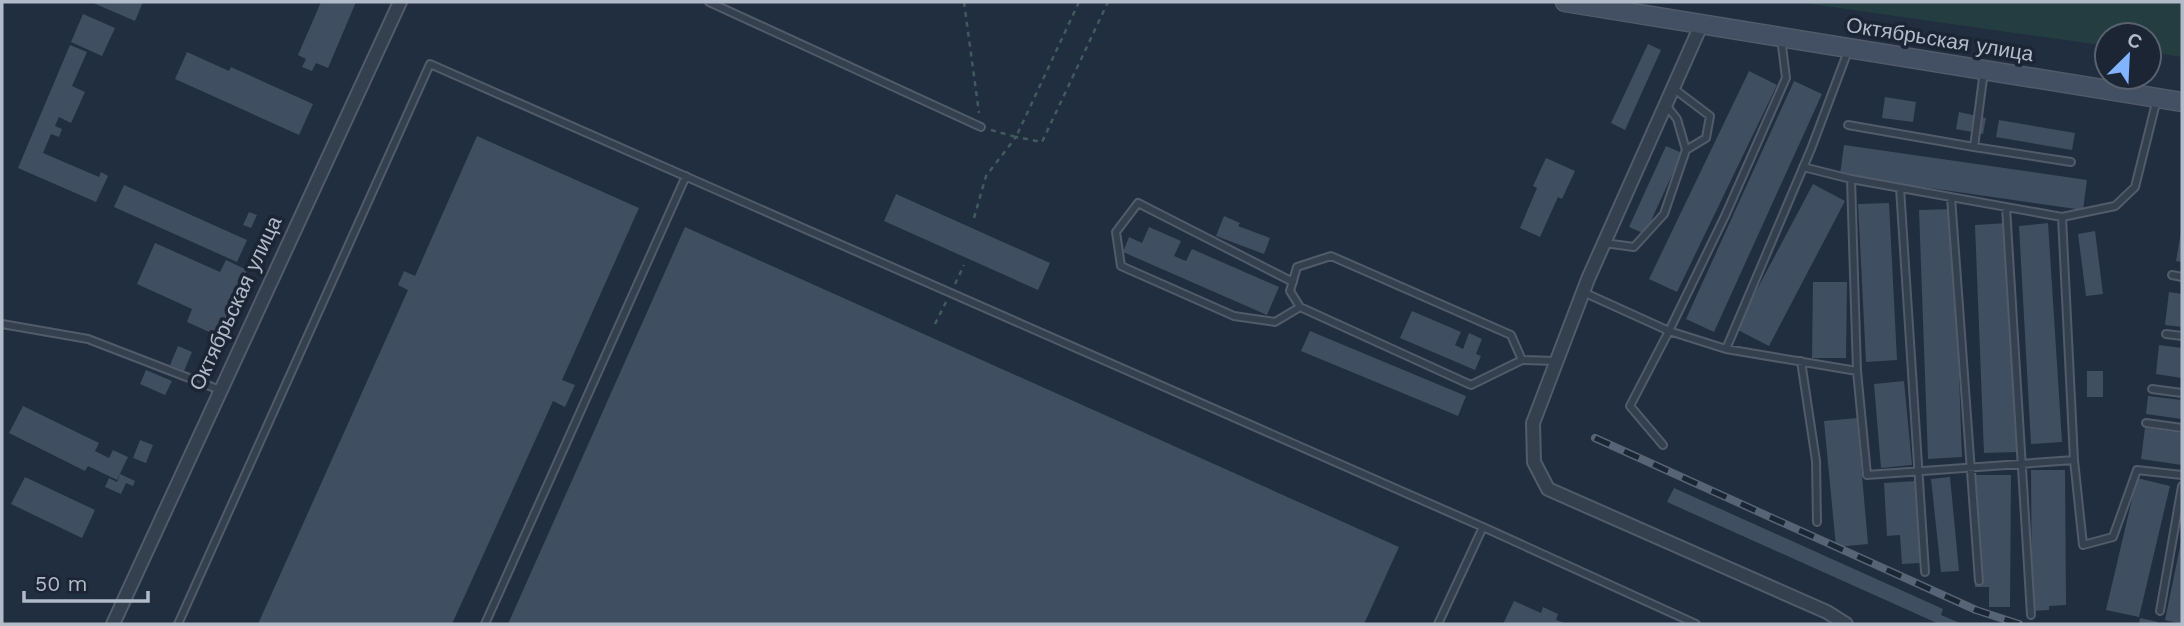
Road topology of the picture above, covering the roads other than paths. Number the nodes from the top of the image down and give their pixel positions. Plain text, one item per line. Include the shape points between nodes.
1 (400, 2) edge
2 (709, 2) edge
3 (1565, 2) edge
4 (1702, 23) junction
5 (1781, 36) junction
6 (1850, 47) junction
7 (1984, 69) junction
8 (1673, 88) junction
9 (2157, 98) junction
10 (2182, 102) edge
11 (1666, 105) junction
12 (1848, 125) dead end
13 (981, 127) road end
14 (1975, 146) junction
15 (1686, 150) junction
16 (2071, 162) dead end
17 (1803, 167) junction
18 (686, 176) junction
19 (1851, 179) junction
20 (1900, 188) junction
21 (1951, 197) junction
22 (2006, 207) junction
23 (2062, 217) junction
24 (1604, 243) junction
25 (2172, 275) dead end
26 (2182, 277) edge
27 (1293, 282) junction
28 (1583, 292) junction
29 (1300, 307) junction
30 (2, 324) edge
31 (1669, 331) junction
32 (2166, 334) dead end
33 (2182, 336) edge
34 (1726, 349) junction
35 (1522, 360) junction
36 (1556, 361) junction
37 (1801, 361) junction
38 (1857, 371) junction
39 (2152, 389) dead end
40 (220, 390) junction
41 (2182, 393) edge
42 (2146, 423) dead end
43 (2182, 428) edge
44 (1663, 445) dead end
45 (2074, 460) junction
46 (2021, 464) junction
47 (1972, 467) junction
48 (1920, 471) junction
49 (2182, 475) edge
50 (2182, 486) edge
51 (1817, 522) dead end
52 (1483, 527) junction
53 (1925, 572) dead end
54 (1979, 582) dead end
55 (2160, 611) dead end
56 (2031, 615) dead end
57 (113, 624) edge
58 (178, 624) edge
59 (485, 624) edge
60 (1438, 624) edge
61 (1696, 624) edge
62 (1846, 624) edge

1 - 40 street, Октябрьская улица
2 - 13 lane
3 - 4 main road, Октябрьская улица
4 - 5 main road, Октябрьская улица
4 - 8 street
5 - 6 main road, Октябрьская улица
5 - 31 lane via 1786,78
6 - 7 main road, Октябрьская улица
6 - 17 lane
7 - 9 main road, Октябрьская улица
7 - 14 lane
8 - 11 street
8 - 15 lane via 1710,116 1706,138
9 - 10 main road, Октябрьская улица
9 - 23 lane via 2135,187 2115,206
11 - 15 lane via 1677,119
11 - 24 street
12 - 14 lane
14 - 16 lane
15 - 24 lane via 1664,214 1634,247
17 - 19 lane
17 - 34 lane
18 - 52 lane
18 - 58 lane via 430,64
18 - 59 lane
19 - 20 lane
19 - 38 lane
20 - 21 lane
20 - 48 lane
21 - 22 lane
21 - 47 lane
22 - 23 lane
22 - 46 lane
23 - 45 lane
24 - 28 street
25 - 26 lane
27 - 29 lane via 1290,291
27 - 29 lane via 1138,203 1116,232 1121,266 1234,316 1275,322
27 - 35 lane via 1297,268 1331,256 1511,335
28 - 31 lane
28 - 36 street
29 - 35 lane via 1471,385
30 - 40 lane via 88,339
31 - 34 lane
31 - 44 lane via 1630,406
32 - 33 lane
34 - 37 lane
35 - 36 lane
36 - 62 street via 1533,423 1534,462 1548,489
37 - 38 lane
37 - 51 lane via 1816,461
38 - 48 lane via 1867,475
39 - 41 lane
40 - 57 street, Октябрьская улица
42 - 43 lane
45 - 46 lane
45 - 49 lane via 2083,545 2113,537 2137,470
46 - 47 lane
46 - 56 lane
47 - 48 lane
47 - 54 lane
48 - 53 lane
50 - 55 lane
52 - 60 lane
52 - 61 lane

